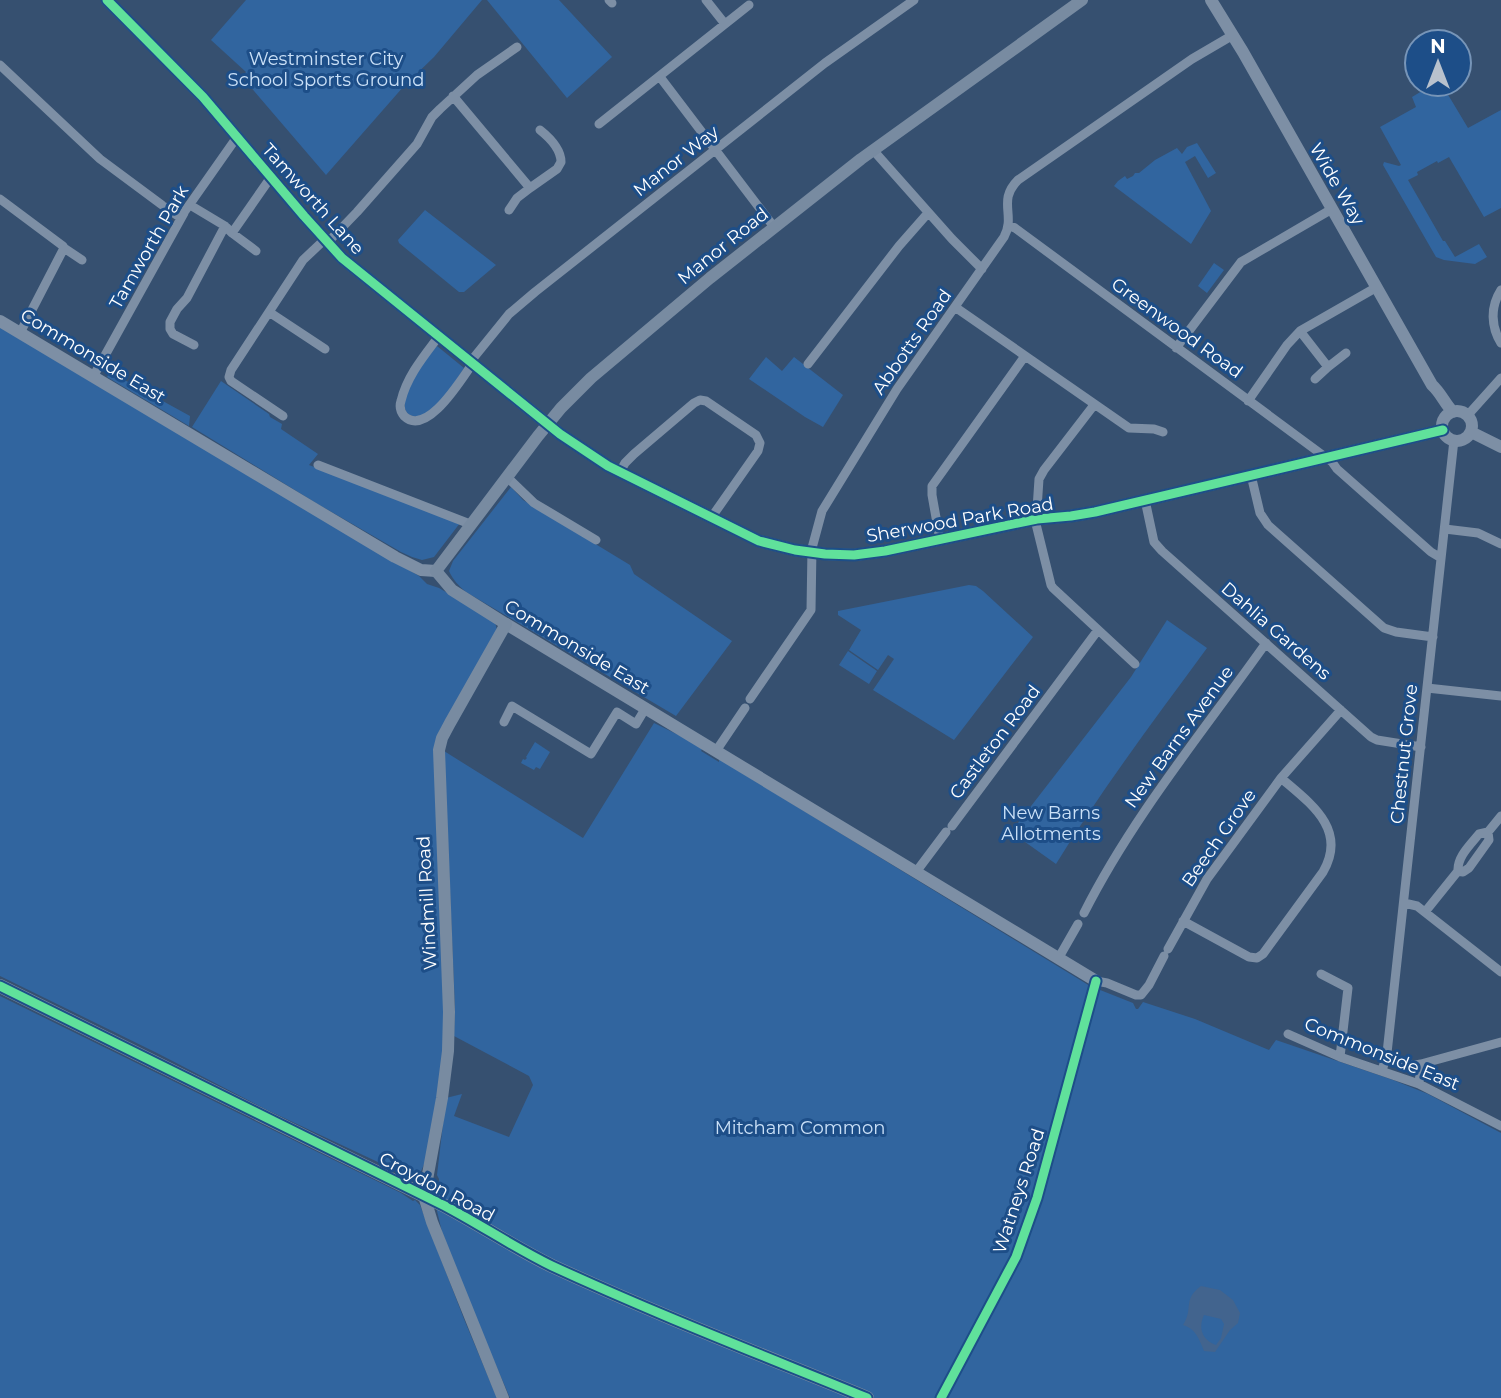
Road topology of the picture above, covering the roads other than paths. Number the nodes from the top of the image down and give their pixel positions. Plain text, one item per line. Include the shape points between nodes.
1 (107, 0) edge
2 (706, 0) edge
3 (914, 0) edge
4 (1082, 0) edge
5 (1212, 0) edge
6 (749, 5) dead end
7 (725, 24) junction
8 (1233, 34) junction
9 (517, 47) dead end
10 (0, 65) edge
11 (660, 77) junction
12 (453, 96) junction
13 (599, 124) dead end
14 (540, 130) dead end
15 (237, 137) junction
16 (715, 150) junction
17 (873, 150) junction
18 (271, 177) junction
19 (530, 188) junction
20 (0, 199) edge
21 (1332, 209) junction
22 (509, 210) dead end
23 (185, 212) junction
24 (928, 214) junction
25 (1008, 225) junction
26 (774, 227) junction
27 (228, 230) junction
28 (326, 241) junction
29 (64, 248) junction
30 (256, 251) dead end
31 (82, 260) dead end
32 (982, 270) junction
33 (1377, 287) junction
34 (1501, 290) edge
35 (955, 307) junction
36 (269, 312) junction
37 (0, 321) edge
38 (1300, 331) junction
39 (20, 333) junction
40 (439, 336) junction
41 (1501, 343) edge
42 (194, 345) dead end
43 (1176, 348) junction
44 (326, 349) dead end
45 (1346, 353) dead end
46 (1024, 356) junction
47 (472, 362) junction
48 (808, 364) dead end
49 (1328, 367) junction
50 (93, 376) junction
51 (1501, 378) edge
52 (1315, 379) dead end
53 (1248, 401) junction
54 (1094, 405) junction
55 (1450, 414) junction
56 (283, 416) dead end
57 (1467, 416) junction
58 (547, 424) junction
59 (1443, 430) junction
60 (1163, 432) dead end
61 (1471, 432) junction
62 (1454, 440) junction
63 (1501, 447) edge
64 (1325, 458) junction
65 (318, 465) dead end
66 (620, 472) junction
67 (1251, 475) junction
68 (507, 477) junction
69 (1145, 500) junction
70 (711, 518) junction
71 (1037, 519) junction
72 (470, 524) junction
73 (1445, 529) junction
74 (596, 540) dead end
75 (940, 540) junction
76 (1501, 544) edge
77 (812, 553) junction
78 (1441, 558) junction
79 (436, 571) junction
80 (506, 624) junction
81 (1098, 630) junction
82 (1433, 637) junction
83 (1266, 643) junction
84 (1135, 664) dead end
85 (1427, 688) junction
86 (1501, 696) edge
87 (645, 709) junction
88 (1341, 710) junction
89 (504, 722) dead end
90 (1420, 747) junction
91 (716, 751) junction
92 (1281, 778) junction
93 (1501, 816) edge
94 (916, 872) junction
95 (1404, 903) junction
96 (1425, 912) junction
97 (1084, 913) dead end
98 (1183, 921) junction
99 (1078, 924) dead end
100 (1058, 959) junction
101 (1501, 972) edge
102 (1321, 974) dead end
103 (1096, 981) joint
104 (0, 986) edge
105 (1141, 995) joint
106 (1288, 1034) dead end
107 (1501, 1042) edge
108 (1387, 1053) junction
109 (1340, 1057) junction
110 (1421, 1064) junction
111 (1382, 1071) junction
112 (1419, 1084) junction
113 (1501, 1126) edge
114 (424, 1196) junction
115 (503, 1398) edge
116 (867, 1398) edge

1 - 15 street, Tamworth Lane
2 - 7 street
3 - 16 street, Manor Way
4 - 17 main road, Manor Road
5 - 8 street, Wide Way
6 - 7 street
7 - 11 street
8 - 21 street, Wide Way
8 - 25 street, Abbotts Road via 1018,180 1007,198
9 - 12 street
10 - 23 street via 100,159 163,206
11 - 13 street
11 - 16 street
12 - 19 street
12 - 28 street via 432,117 411,151
14 - 19 street via 559,152 561,162
15 - 18 street, Tamworth Lane
15 - 23 street, Tamworth Park
16 - 26 street
16 - 47 street, Manor Way via 519,305
17 - 24 street
17 - 26 main road, Manor Road
18 - 27 street
18 - 28 street, Tamworth Lane
19 - 22 street
20 - 29 street
21 - 33 street, Wide Way
21 - 43 street via 1239,263
23 - 27 street
23 - 50 street, Tamworth Park
24 - 32 street
24 - 48 street
25 - 32 street, Abbotts Road
25 - 43 street, Greenwood Road
26 - 58 main road, Manor Road via 591,378
27 - 30 street
27 - 42 street via 170,320 173,334
28 - 36 street via 303,260
28 - 40 street, Tamworth Lane
29 - 31 street
29 - 39 street
32 - 35 street, Abbotts Road
33 - 38 street
33 - 55 street, Wide Way
34 - 41 street via 1493,317
35 - 46 street
35 - 77 street, Abbotts Road via 897,389 826,505
36 - 44 street
36 - 56 street via 229,377
37 - 39 street, Commonside East
38 - 49 street
38 - 53 street
39 - 50 street, Commonside East
40 - 47 street, Tamworth Lane
40 - 47 street, Manor Way via 409,378 400,404 406,418 419,422 434,411
43 - 53 street, Greenwood Road
45 - 49 street
46 - 54 street
46 - 75 street via 932,486
47 - 58 street, Tamworth Lane
49 - 52 street
50 - 79 street, Commonside East via 395,557 421,570
51 - 57 street
53 - 64 street, Greenwood Road
54 - 60 street via 1129,428
54 - 71 street via 1041,475
55 - 57 street
55 - 59 street
57 - 61 street
58 - 66 street, Sherwood Park Road
58 - 68 main road, Manor Road
59 - 62 street
59 - 64 street, Sherwood Park Road
61 - 62 street via 1465,439
61 - 63 street
62 - 73 street, Chestnut Grove
64 - 67 street, Sherwood Park Road
64 - 78 street, Greenwood Road
65 - 72 street
66 - 70 street, Sherwood Park Road
66 - 70 street via 694,402 706,401 756,435 760,443
67 - 69 street, Sherwood Park Road
67 - 82 street via 1261,516 1268,525 1384,628
68 - 72 main road, Manor Road
68 - 74 street via 534,503
69 - 71 street, Sherwood Park Road
69 - 83 street, Dahlia Gardens via 1158,547
70 - 77 street, Sherwood Park Road via 759,541
71 - 75 street, Sherwood Park Road
71 - 81 street via 1051,585
72 - 79 main road, Manor Road
73 - 76 street via 1478,533
73 - 78 street, Chestnut Grove
75 - 77 street, Sherwood Park Road via 861,554
77 - 91 street, Abbotts Road via 811,610
78 - 82 street, Chestnut Grove
79 - 80 main road, Commonside East via 452,590
80 - 87 street, Commonside East
80 - 114 main road, Windmill Road via 439,750 449,1046
81 - 84 street
81 - 94 street, Castleton Road
82 - 85 street, Chestnut Grove
83 - 88 street, Dahlia Gardens
83 - 97 street, New Barns Avenue via 1136,823
85 - 86 street
85 - 90 street, Chestnut Grove
87 - 89 street via 636,724 617,712 591,754 512,706
87 - 91 street, Commonside East
88 - 90 street, Dahlia Gardens via 1377,740
88 - 92 street, Beech Grove
90 - 95 street, Chestnut Grove
91 - 94 street, Commonside East
92 - 98 street, Beech Grove via 1207,878
92 - 98 street via 1326,824 1330,848 1323,872 1257,958
93 - 96 street via 1466,850 1458,871
94 - 100 street, Commonside East
95 - 96 street
95 - 108 street, Chestnut Grove
96 - 101 street
98 - 105 street, Beech Grove
99 - 100 street
100 - 103 street, Commonside East
102 - 109 street via 1348,988
103 - 105 street, Commonside East
104 - 114 main road, Croydon Road
106 - 109 street, Commonside East
107 - 110 street
108 - 110 street via 1407,1066
108 - 111 street, Chestnut Grove
109 - 111 street, Commonside East
110 - 112 street
111 - 112 street, Commonside East
112 - 113 street, Commonside East
114 - 115 main road
114 - 116 main road, Croydon Road via 551,1265

